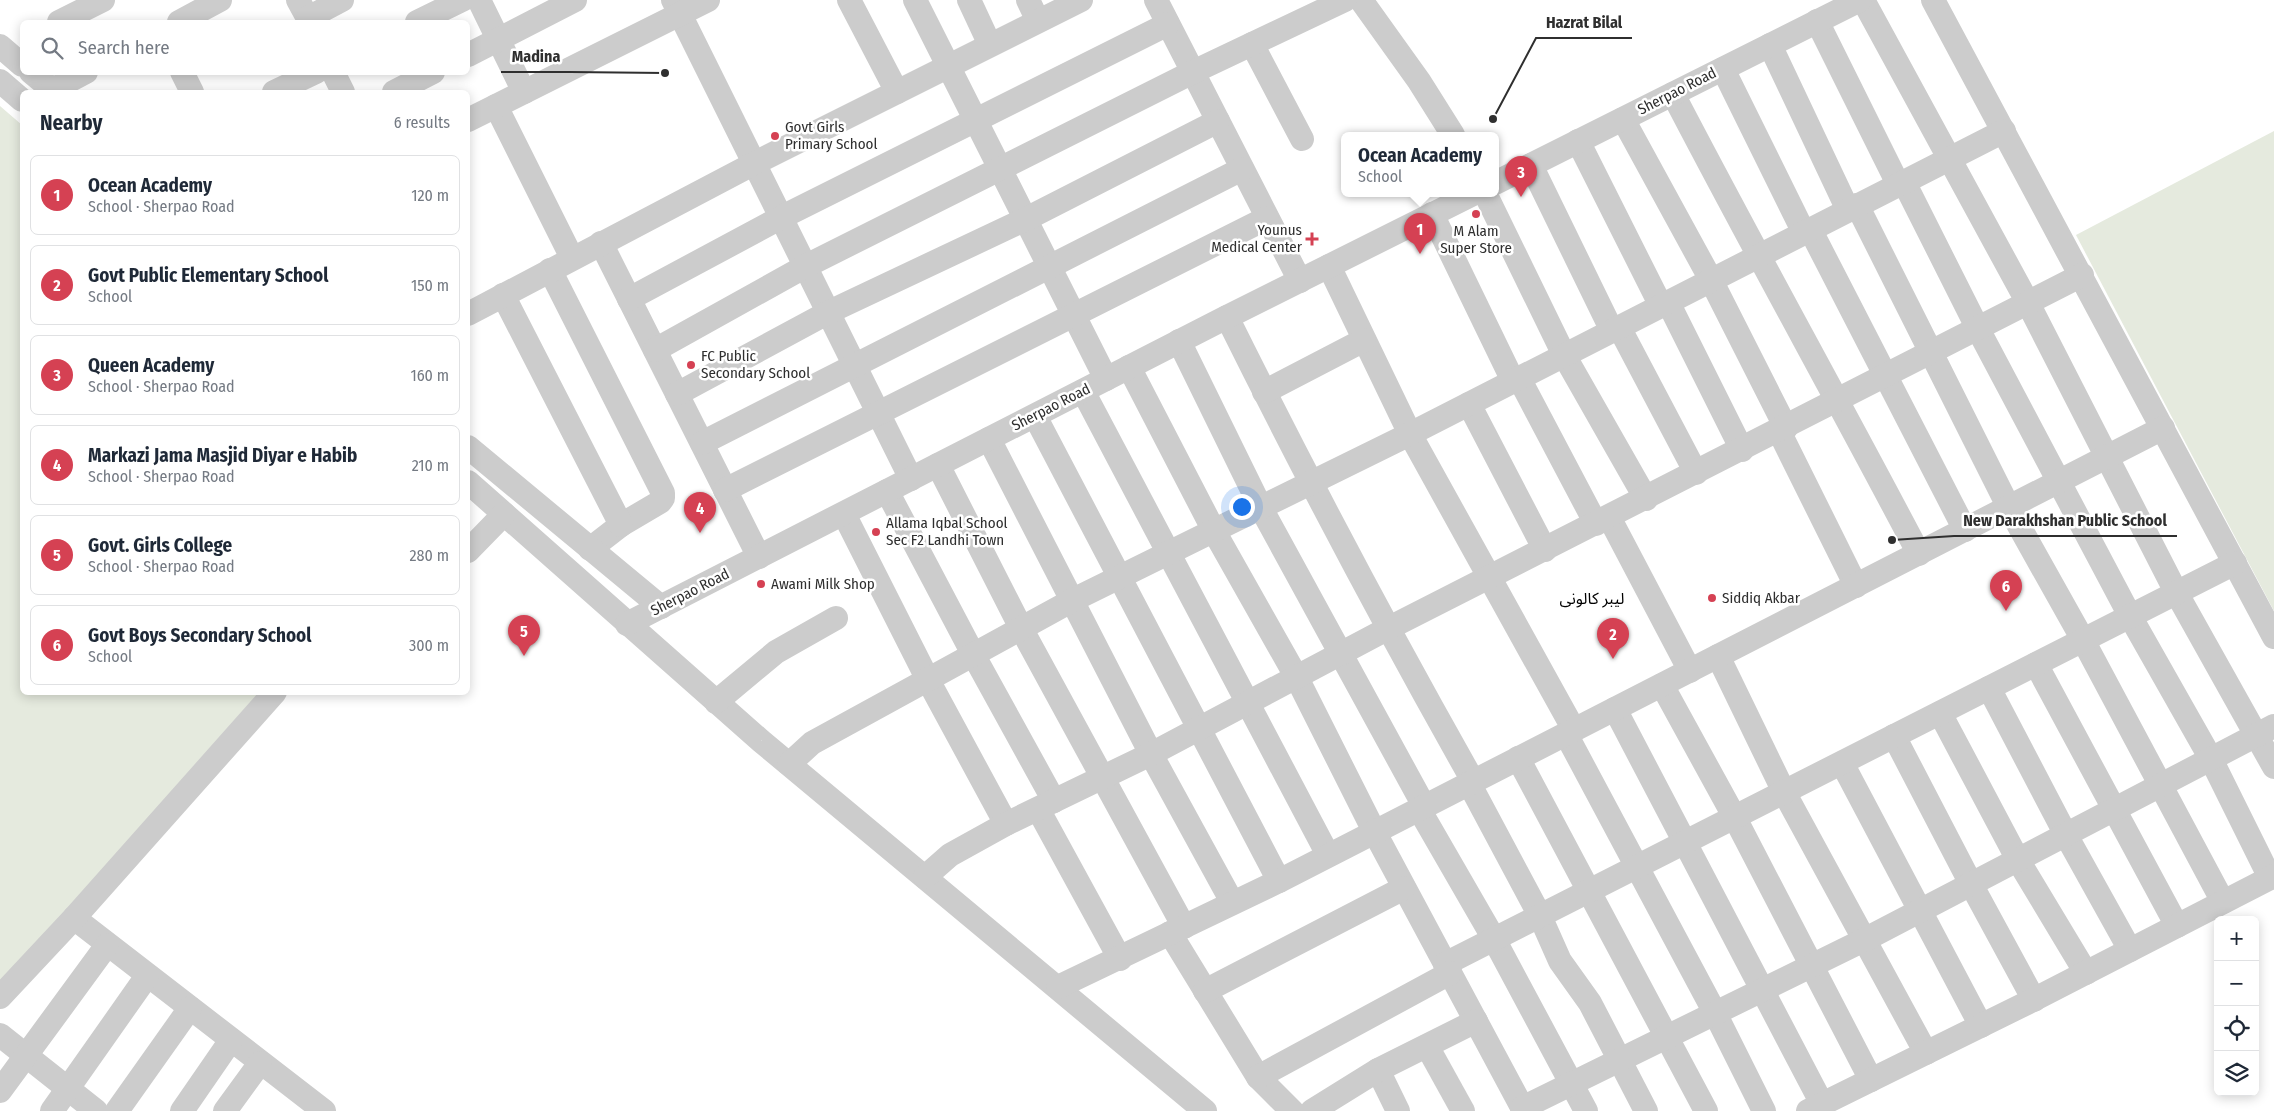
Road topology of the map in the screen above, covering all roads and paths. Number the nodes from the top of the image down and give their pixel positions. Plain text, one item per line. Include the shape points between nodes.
1 (103, 0) edge
2 (220, 0) edge
3 (342, 0) edge
4 (462, 0) edge
5 (479, 0) edge
6 (575, 0) edge
7 (708, 0) edge
8 (849, 0) edge
9 (915, 0) edge
10 (969, 0) edge
11 (1028, 0) edge
12 (1081, 0) edge
13 (1345, 0) edge
14 (1361, 0) edge
15 (1861, 0) edge
16 (1933, 0) edge
17 (1159, 1) edge
18 (676, 7) edge
19 (305, 13) edge
20 (63, 20) edge
21 (183, 20) edge
22 (421, 20) edge
23 (1038, 21) junction
24 (1817, 21) junction
25 (1168, 24) junction
26 (498, 39) junction
27 (1252, 44) junction
28 (990, 45) junction
29 (1770, 45) junction
30 (470, 54) edge
31 (949, 66) junction
32 (1723, 69) junction
33 (1193, 72) junction
34 (34, 75) edge
35 (81, 75) edge
36 (184, 75) edge
37 (310, 75) edge
38 (334, 75) edge
39 (427, 75) edge
40 (0, 81) edge
41 (52, 90) edge
42 (57, 90) edge
43 (191, 90) edge
44 (278, 90) edge
45 (342, 90) edge
46 (398, 90) edge
47 (524, 92) junction
48 (897, 92) junction
49 (1673, 94) junction
50 (20, 98) edge
51 (496, 106) junction
52 (470, 119) edge
53 (1623, 119) junction
54 (976, 121) junction
55 (1218, 121) junction
56 (2004, 131) junction
57 (1451, 132) edge
58 (1302, 139) dead end
59 (1578, 141) junction
60 (1949, 158) junction
61 (755, 163) junction
62 (1531, 165) junction
63 (1000, 168) junction
64 (1242, 169) junction
65 (1499, 181) edge
66 (1901, 183) junction
67 (1467, 197) edge
68 (1487, 197) edge
69 (1852, 208) junction
70 (1432, 214) junction
71 (782, 217) junction
72 (1267, 218) junction
73 (1026, 219) junction
74 (1807, 231) junction
75 (601, 243) junction
76 (1757, 256) junction
77 (572, 258) junction
78 (806, 266) junction
79 (1329, 266) junction
80 (1049, 267) junction
81 (550, 270) junction
82 (2082, 275) junction
83 (1710, 280) junction
84 (1300, 281) junction
85 (503, 295) junction
86 (630, 299) junction
87 (2028, 303) junction
88 (1664, 304) junction
89 (829, 312) junction
90 (470, 313) edge
91 (1073, 314) junction
92 (1227, 317) junction
93 (1616, 329) junction
94 (1978, 329) junction
95 (1364, 340) junction
96 (1179, 341) junction
97 (655, 350) junction
98 (1931, 353) junction
99 (1564, 355) junction
100 (855, 364) junction
101 (1129, 367) junction
102 (1886, 376) junction
103 (1106, 379) junction
104 (1516, 380) junction
105 (1083, 391) junction
106 (1264, 392) junction
107 (677, 394) junction
108 (1838, 401) junction
109 (1469, 404) junction
110 (878, 412) junction
111 (1035, 416) junction
112 (2163, 428) junction
113 (1782, 429) junction
114 (1410, 434) junction
115 (988, 439) junction
116 (702, 443) junction
117 (470, 449) edge
118 (1742, 450) junction
119 (2108, 457) junction
120 (938, 465) junction
121 (1696, 474) junction
122 (911, 479) junction
123 (2060, 482) junction
124 (1310, 483) junction
125 (470, 484) edge
126 (725, 490) junction
127 (887, 491) junction
128 (1646, 499) junction
129 (1261, 508) junction
130 (2009, 508) junction
131 (504, 514) junction
132 (844, 514) junction
133 (1603, 521) junction
134 (621, 525) junction
135 (1965, 530) junction
136 (1214, 531) junction
137 (470, 549) edge
138 (590, 549) junction
139 (1545, 550) junction
140 (1167, 554) junction
141 (1919, 554) junction
142 (759, 557) junction
143 (2234, 563) junction
144 (1119, 578) junction
145 (1490, 578) junction
146 (1856, 586) junction
147 (2176, 592) junction
148 (1073, 600) junction
149 (661, 607) junction
150 (2130, 616) junction
151 (836, 618) dead end
152 (627, 624) junction
153 (1021, 628) junction
154 (1387, 629) junction
155 (2274, 637) edge
156 (2083, 640) junction
157 (973, 654) junction
158 (1340, 655) junction
159 (1718, 656) junction
160 (2036, 664) junction
161 (1690, 671) junction
162 (1297, 678) junction
163 (928, 680) junction
164 (1662, 685) junction
165 (1989, 688) junction
166 (272, 695) edge
167 (716, 702) junction
168 (1248, 702) junction
169 (1615, 709) junction
170 (1940, 713) junction
171 (1199, 729) junction
172 (2265, 731) edge
173 (1570, 732) junction
174 (1894, 736) junction
175 (1151, 754) junction
176 (1518, 758) junction
177 (2211, 759) junction
178 (1842, 763) junction
179 (789, 764) junction
180 (2274, 767) edge
181 (1103, 777) junction
182 (1471, 782) junction
183 (2160, 786) junction
184 (1784, 792) junction
185 (1046, 805) junction
186 (1421, 807) junction
187 (2114, 810) junction
188 (1735, 818) junction
189 (1006, 824) junction
190 (1374, 831) junction
191 (2066, 835) junction
192 (1685, 842) junction
193 (1328, 855) junction
194 (2018, 860) junction
195 (1637, 867) junction
196 (925, 877) junction
197 (2272, 877) edge
198 (1278, 881) junction
199 (1971, 884) junction
200 (1404, 888) junction
201 (1588, 892) junction
202 (1232, 902) junction
203 (2223, 902) junction
204 (1921, 910) junction
205 (1540, 916) junction
206 (74, 918) junction
207 (2177, 926) junction
208 (1177, 930) junction
209 (1494, 939) junction
210 (1864, 940) junction
211 (108, 945) junction
212 (2130, 950) junction
213 (1120, 959) junction
214 (1811, 966) junction
215 (1447, 968) junction
216 (2086, 973) junction
217 (147, 976) junction
218 (1058, 987) junction
219 (1205, 990) junction
220 (1762, 990) junction
221 (0, 998) edge
222 (2034, 1000) junction
223 (190, 1008) junction
224 (1715, 1013) junction
225 (1476, 1021) junction
226 (1981, 1026) junction
227 (0, 1035) edge
228 (1667, 1036) junction
229 (231, 1040) junction
230 (1427, 1046) junction
231 (1926, 1053) junction
232 (25, 1056) junction
233 (1618, 1060) junction
234 (260, 1063) junction
235 (1378, 1070) junction
236 (1258, 1077) junction
237 (1871, 1080) junction
238 (1572, 1083) junction
239 (68, 1090) junction
240 (0, 1091) edge
241 (310, 1107) edge
242 (1815, 1108) edge
243 (1523, 1109) edge
244 (52, 1111) edge
245 (96, 1111) edge
246 (117, 1111) edge
247 (182, 1111) edge
248 (225, 1111) edge
249 (1205, 1111) edge
250 (1292, 1111) edge
251 (1312, 1111) edge
252 (1398, 1111) edge
253 (1463, 1111) edge
254 (1586, 1111) edge
255 (1646, 1111) edge
256 (1706, 1111) edge
257 (1764, 1111) edge

1 - 20 street
2 - 21 street
3 - 19 street
4 - 22 street
5 - 26 street
6 - 26 street
7 - 18 street
8 - 48 street
9 - 31 street
10 - 28 street
11 - 23 street
12 - 23 street
13 - 27 street
14 - 57 street
15 - 24 street, Sherpao Road
15 - 60 street
16 - 56 street
17 - 25 street
18 - 47 street
18 - 61 street
23 - 28 street
24 - 29 street, Sherpao Road
24 - 66 street
25 - 33 street
25 - 54 street
26 - 30 street
26 - 47 street
27 - 33 street
27 - 58 street
28 - 31 street
29 - 32 street, Sherpao Road
29 - 69 street
31 - 48 street
31 - 54 street
32 - 49 street, Sherpao Road
32 - 74 street
33 - 55 street
33 - 63 street
34 - 41 street
35 - 42 street
36 - 43 street
37 - 44 street
38 - 45 street
39 - 46 street
40 - 50 street
47 - 51 street
48 - 61 street
49 - 53 street, Sherpao Road
49 - 76 street
51 - 52 street
51 - 77 street
53 - 59 street, Sherpao Road
53 - 83 street
54 - 63 street
54 - 71 street
55 - 64 street
55 - 73 street
56 - 60 street
56 - 82 street
59 - 62 street, Sherpao Road
59 - 88 street
60 - 66 street
60 - 87 street
61 - 71 street
61 - 75 street
62 - 65 street, Sherpao Road
62 - 93 street
63 - 73 street
63 - 78 street
64 - 72 street
64 - 80 street
66 - 69 street
66 - 94 street
67 - 70 street, Sherpao Road
68 - 99 street
69 - 74 street
69 - 98 street
70 - 79 street, Sherpao Road
70 - 104 street
71 - 78 street
71 - 86 street
72 - 84 street
72 - 91 street
73 - 80 street
73 - 89 street
74 - 76 street
74 - 102 street
75 - 77 street
75 - 86 street
76 - 83 street
76 - 108 street
77 - 81 street
78 - 89 street
78 - 97 street
79 - 84 street, Sherpao Road
79 - 95 street
80 - 91 street
80 - 100 street
81 - 85 street
81 - 134 street via 663,493 660,502
82 - 87 street
82 - 112 street
83 - 88 street
83 - 113 street
84 - 92 street, Sherpao Road
85 - 90 street
85 - 134 street
86 - 97 street
87 - 94 street
87 - 119 street
88 - 93 street
88 - 118 street
89 - 100 street
89 - 107 street
91 - 103 street
91 - 110 street
92 - 96 street, Sherpao Road
92 - 106 street
93 - 99 street
93 - 121 street
94 - 98 street
94 - 123 street
95 - 106 street
95 - 114 street
96 - 101 street, Sherpao Road
96 - 129 street
97 - 107 street
98 - 102 street
98 - 130 street
99 - 104 street
99 - 128 street
100 - 110 street
100 - 116 street
101 - 103 street, Sherpao Road
101 - 136 street
102 - 108 street
102 - 135 street
103 - 105 street, Sherpao Road
104 - 109 street
104 - 133 street
105 - 111 street, Sherpao Road
105 - 140 street
106 - 124 street
107 - 116 street
108 - 113 street
108 - 141 street
109 - 114 street
109 - 139 street
110 - 122 street
110 - 126 street
111 - 115 street, Sherpao Road
111 - 144 street
112 - 119 street
112 - 143 street
113 - 118 street
113 - 146 street
114 - 124 street
114 - 145 street
115 - 120 street, Sherpao Road
115 - 148 street
116 - 126 street
117 - 138 street
118 - 121 street
119 - 123 street
119 - 147 street
120 - 122 street, Sherpao Road
120 - 153 street
121 - 128 street
122 - 127 street, Sherpao Road
123 - 130 street
123 - 150 street
124 - 129 street
124 - 154 street
125 - 131 street
126 - 142 street
127 - 132 street, Sherpao Road
127 - 157 street
128 - 133 street
129 - 136 street
129 - 158 street
130 - 135 street
130 - 156 street
131 - 137 street
131 - 152 street
132 - 142 street, Sherpao Road
132 - 163 street
133 - 139 street
133 - 161 street
134 - 138 street
135 - 141 street
136 - 140 street
136 - 162 street
138 - 149 street
139 - 145 street
140 - 144 street
140 - 168 street
141 - 146 street
142 - 149 street, Sherpao Road
143 - 147 street
143 - 155 street
144 - 148 street
144 - 171 street
145 - 154 street
145 - 173 street
146 - 159 street
147 - 150 street
147 - 172 street
148 - 153 street
148 - 175 street
149 - 152 street, Sherpao Road
150 - 156 street
150 - 177 street
151 - 167 street via 776,652
152 - 167 street
153 - 157 street
153 - 181 street
154 - 158 street
154 - 182 street
156 - 160 street
156 - 183 street
157 - 163 street
157 - 185 street
158 - 162 street
158 - 186 street
159 - 161 street
159 - 184 street
160 - 165 street
160 - 187 street
161 - 164 street
162 - 168 street
162 - 190 street
163 - 179 street via 812,742
163 - 189 street
164 - 169 street
164 - 188 street
165 - 170 street
165 - 191 street
166 - 206 street
167 - 179 street
168 - 171 street
168 - 193 street
169 - 173 street
169 - 192 street
170 - 174 street
170 - 194 street
171 - 175 street
171 - 198 street
172 - 177 street
172 - 180 street
173 - 176 street
173 - 195 street
174 - 178 street
174 - 199 street
175 - 181 street
175 - 202 street
176 - 182 street
176 - 201 street
177 - 183 street
177 - 197 street
178 - 184 street
178 - 204 street
179 - 196 street
181 - 185 street
181 - 208 street
182 - 186 street
182 - 205 street
183 - 187 street
183 - 203 street
184 - 188 street
184 - 210 street
185 - 189 street
185 - 213 street
186 - 190 street
186 - 209 street
187 - 191 street
187 - 207 street
188 - 192 street
188 - 214 street
189 - 196 street via 950,855
190 - 193 street
190 - 200 street
191 - 194 street
191 - 212 street
192 - 195 street
192 - 220 street
193 - 198 street
194 - 199 street
194 - 216 street
195 - 201 street
195 - 224 street
196 - 218 street
197 - 203 street
198 - 202 street
199 - 204 street
199 - 222 street
200 - 215 street
200 - 219 street
201 - 205 street
201 - 228 street
202 - 208 street
203 - 207 street
204 - 210 street
204 - 226 street
205 - 209 street
205 - 233 street via 1560,961 1590,1002
206 - 211 street
206 - 221 street
207 - 212 street
208 - 213 street
208 - 219 street
209 - 215 street
209 - 238 street
210 - 214 street
210 - 231 street
211 - 217 street
211 - 232 street
212 - 216 street
213 - 218 street
214 - 220 street
214 - 237 street
215 - 225 street
215 - 236 street
216 - 222 street
217 - 223 street
217 - 239 street
218 - 249 street
219 - 236 street
220 - 224 street
220 - 242 street
222 - 226 street
223 - 229 street
223 - 246 street
224 - 228 street
224 - 257 street
225 - 230 street
225 - 243 street
226 - 231 street
227 - 232 street
228 - 233 street
228 - 256 street
229 - 234 street
229 - 247 street
230 - 235 street
230 - 253 street
231 - 237 street
232 - 239 street
232 - 240 street
233 - 238 street
233 - 255 street
234 - 241 street
234 - 248 street
235 - 251 street
235 - 252 street
236 - 250 street
237 - 242 street
238 - 243 street
238 - 254 street
239 - 244 street
239 - 245 street

